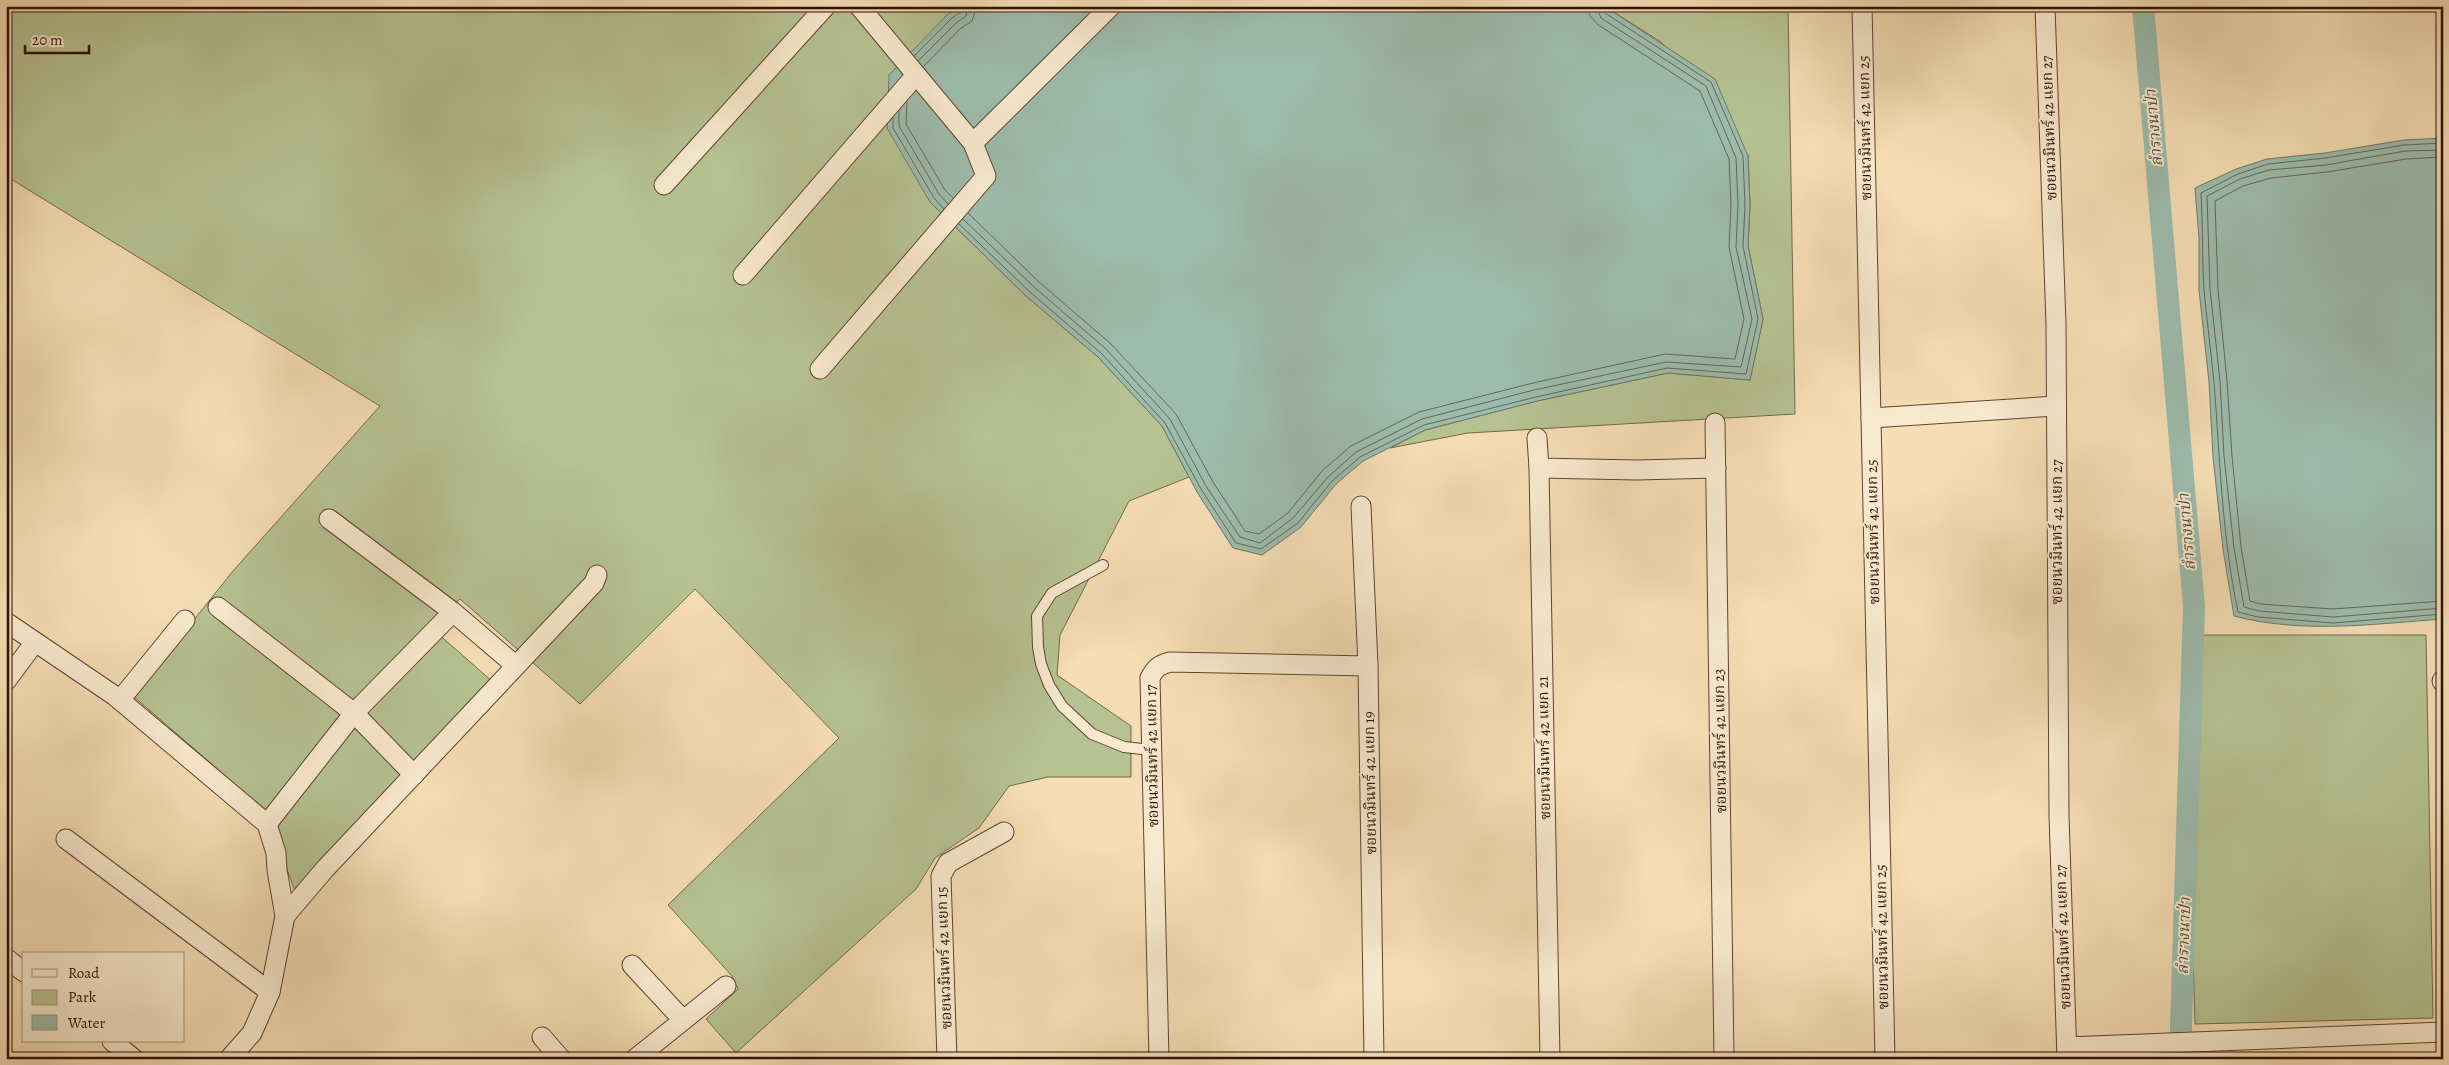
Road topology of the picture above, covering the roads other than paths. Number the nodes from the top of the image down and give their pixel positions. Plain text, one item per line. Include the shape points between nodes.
1 (826, 6) edge
2 (859, 6) edge
3 (1111, 6) edge
4 (1862, 6) edge
5 (2045, 6) edge
6 (916, 75) junction
7 (973, 143) junction
8 (664, 185) dead end
9 (744, 275) dead end
10 (820, 369) dead end
11 (2056, 406) junction
12 (1871, 418) junction
13 (1715, 423) dead end
14 (1536, 438) dead end
15 (1539, 468) junction
16 (1716, 468) junction
17 (1361, 506) dead end
18 (329, 519) dead end
19 (1103, 565) dead end
20 (597, 575) dead end
21 (218, 607) dead end
22 (453, 612) junction
23 (184, 620) dead end
24 (6, 622) edge
25 (36, 642) junction
26 (516, 665) junction
27 (1368, 666) junction
28 (6, 681) edge
29 (120, 700) junction
30 (354, 713) junction
31 (1151, 750) junction
32 (414, 774) junction
33 (267, 824) junction
34 (1004, 832) dead end
35 (66, 839) dead end
36 (286, 916) junction
37 (6, 958) edge
38 (632, 965) dead end
39 (22, 970) edge
40 (726, 986) dead end
41 (270, 992) junction
42 (683, 1020) junction
43 (2443, 1032) edge
44 (542, 1037) dead end
45 (113, 1042) edge
46 (2067, 1053) edge
47 (134, 1059) edge
48 (229, 1059) edge
49 (561, 1059) edge
50 (635, 1059) edge
51 (947, 1059) edge
52 (1159, 1059) edge
53 (1374, 1059) edge
54 (1550, 1059) edge
55 (1724, 1059) edge
56 (1885, 1059) edge

1 - 8 street
2 - 6 street
3 - 7 street
4 - 12 street, ซอยนวมินทร์ 42 แยก 25
5 - 11 street, ซอยนวมินทร์ 42 แยก 27
6 - 7 street
6 - 9 street
7 - 10 street via 986,176
11 - 12 street
11 - 46 street, ซอยนวมินทร์ 42 แยก 27 via 2059,815
12 - 56 street, ซอยนวมินทร์ 42 แยก 25
13 - 16 street, ซอยนวมินทร์ 42 แยก 23
14 - 15 street, ซอยนวมินทร์ 42 แยก 21
15 - 16 street
15 - 54 street, ซอยนวมินทร์ 42 แยก 21
16 - 55 street, ซอยนวมินทร์ 42 แยก 23
17 - 27 street, ซอยนวมินทร์ 42 แยก 19
18 - 22 street
19 - 31 lane via 1052,592 1037,616 1042,664 1049,685 1062,706 1092,734 1124,747
20 - 26 street via 594,583
21 - 30 street
22 - 26 street
22 - 30 street
23 - 29 street
24 - 25 street
25 - 28 street
25 - 29 street
26 - 32 street
27 - 31 street, ซอยนวมินทร์ 42 แยก 17 via 1160,664 1150,678
27 - 53 street, ซอยนวมินทร์ 42 แยก 19
29 - 33 street
30 - 32 street
30 - 33 street
31 - 52 street, ซอยนวมินทร์ 42 แยก 17
32 - 36 street via 325,869
33 - 36 street via 276,852
34 - 51 street, ซอยนวมินทร์ 42 แยก 15 via 948,863 940,876
35 - 41 street
36 - 41 street
37 - 39 street
38 - 42 street
40 - 42 street
41 - 48 street via 252,1033
42 - 50 street
43 - 46 street via 2151,1042
44 - 49 street
45 - 47 street

